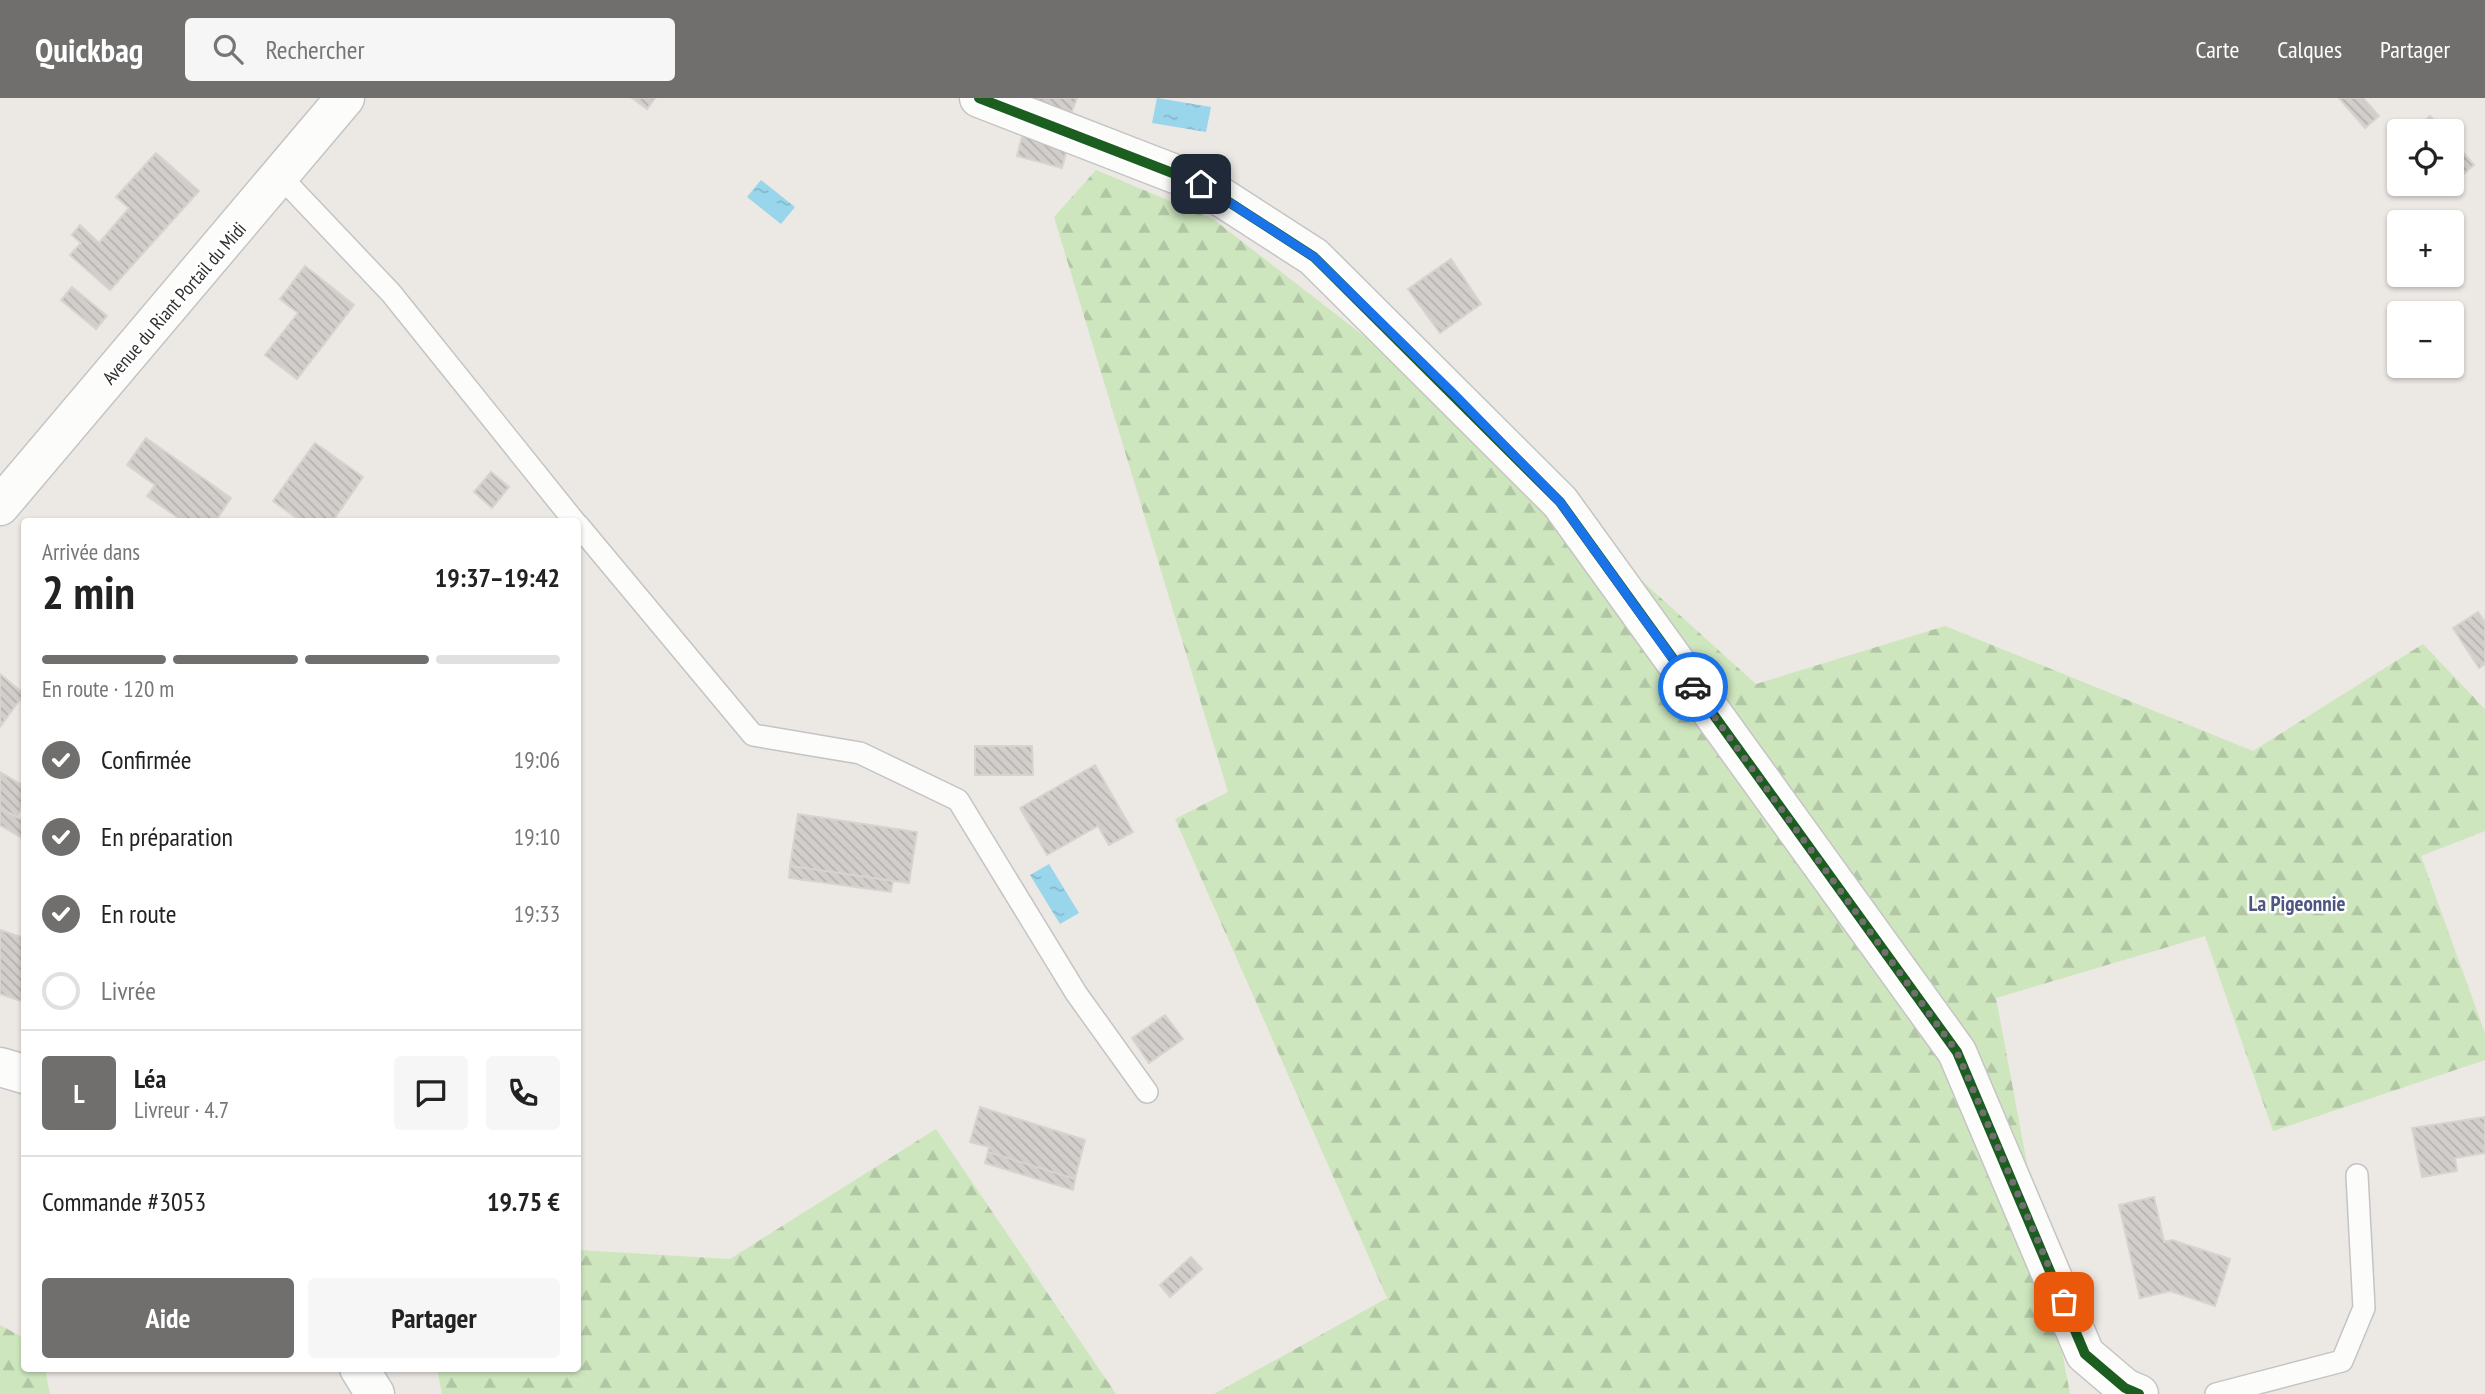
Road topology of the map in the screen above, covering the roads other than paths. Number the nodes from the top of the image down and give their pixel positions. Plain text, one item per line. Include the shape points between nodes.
1 (345, 98) edge
2 (979, 98) edge
3 (281, 177) junction
4 (0, 506) edge
5 (572, 518) edge
6 (581, 529) edge
7 (0, 1067) edge
8 (21, 1073) edge
9 (1147, 1092) dead end
10 (2357, 1175) dead end
11 (361, 1372) edge
12 (375, 1394) edge
13 (2139, 1394) edge
14 (2216, 1394) edge

1 - 3 street, Avenue du Riant Portail du Midi
2 - 13 street via 1201,184 1314,257 1560,502 1957,1052 2085,1354 2125,1388
3 - 4 street, Avenue du Riant Portail du Midi
3 - 5 lane via 391,293
6 - 9 lane via 754,735 860,753 958,800 1076,993
7 - 8 street
10 - 14 lane via 2364,1308 2342,1361
11 - 12 street

